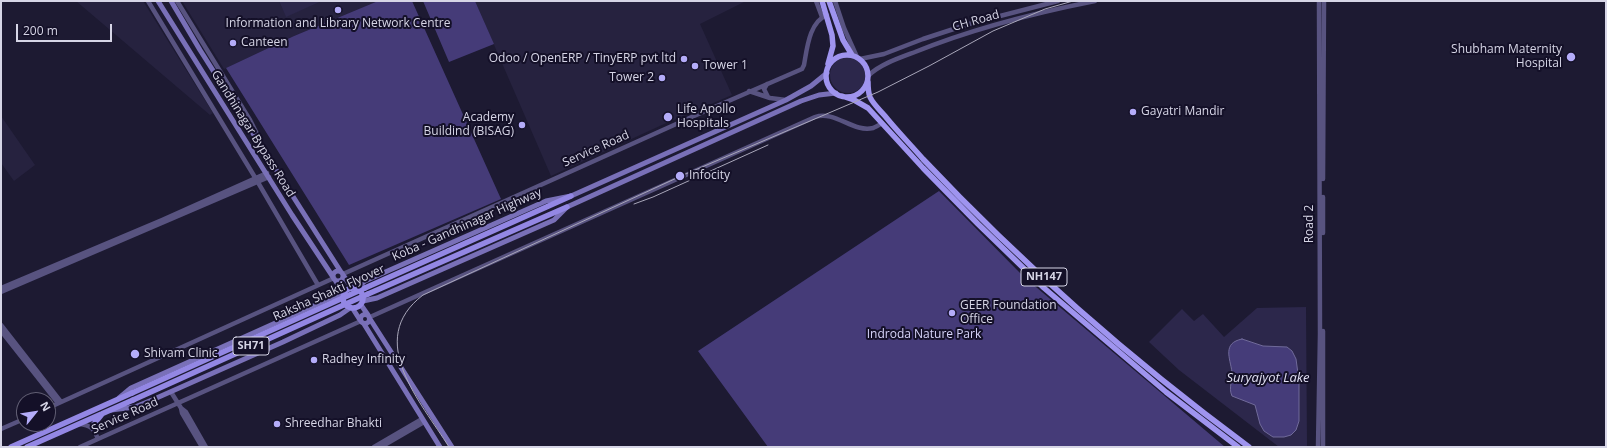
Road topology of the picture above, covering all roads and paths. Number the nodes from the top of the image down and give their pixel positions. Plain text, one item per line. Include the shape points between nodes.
1 (148, 1) edge
2 (158, 1) edge
3 (171, 1) edge
4 (177, 1) edge
5 (816, 1) edge
6 (822, 1) edge
7 (829, 1) edge
8 (835, 1) edge
9 (1058, 1) edge
10 (1095, 1) edge
11 (1319, 1) edge
12 (1324, 1) edge
13 (824, 16) junction
14 (857, 57) junction
15 (827, 72) junction
16 (868, 79) junction
17 (767, 84) junction
18 (749, 92) junction
19 (836, 93) junction
20 (842, 96) junction
21 (768, 97) junction
22 (786, 100) junction
23 (882, 123) junction
24 (265, 152) junction
25 (268, 175) junction
26 (257, 181) junction
27 (571, 196) junction
28 (567, 207) junction
29 (342, 274) junction
30 (334, 278) junction
31 (318, 285) junction
32 (1, 288) edge
33 (354, 288) junction
34 (1, 292) edge
35 (343, 295) junction
36 (362, 303) junction
37 (351, 309) junction
38 (369, 317) junction
39 (362, 321) junction
40 (1, 325) edge
41 (1, 331) edge
42 (41, 379) junction
43 (171, 392) junction
44 (116, 400) junction
45 (59, 402) junction
46 (56, 404) edge
47 (179, 405) junction
48 (106, 412) junction
49 (423, 420) junction
50 (16, 422) edge
51 (77, 424) junction
52 (56, 427) edge
53 (1, 429) edge
54 (94, 429) junction
55 (43, 433) edge
56 (98, 439) junction
57 (11, 447) edge
58 (27, 447) edge
59 (80, 447) edge
60 (202, 447) edge
61 (206, 447) edge
62 (374, 447) edge
63 (381, 447) edge
64 (440, 447) edge
65 (452, 447) edge
66 (1238, 447) edge
67 (1249, 447) edge
68 (1318, 447) edge
69 (1323, 447) edge

1 - 26 street
2 - 25 main road, Gandhinagar Bypass Road
3 - 24 main road, Gandhinagar Bypass Road
4 - 24 street via 250,120
5 - 13 street
6 - 13 highway
7 - 14 highway, NH147 via 843,40
8 - 14 street
9 - 14 street, CH Road via 969,24 884,54
10 - 16 street, CH Road via 938,42 880,66
11 - 68 street, Road 2
12 - 69 street, Road 2
13 - 15 highway via 832,35 833,46
13 - 17 street, Service Road via 811,34 802,69
14 - 15 highway via 848,54 835,59
14 - 16 highway, NH147 via 868,69
15 - 19 highway via 828,83
15 - 22 main road, Koba - Gandhinagar Highway
16 - 20 highway via 860,92 848,97
16 - 67 highway, NH147 via 870,96 874,103 970,208 1121,345
17 - 18 street, Service Road
17 - 21 street via 764,89
18 - 21 street
18 - 29 street, Service Road
19 - 20 highway, NH147
19 - 28 main road via 806,99
20 - 23 highway, NH147 via 865,106
21 - 22 street
22 - 27 main road, Koba - Gandhinagar Highway
23 - 38 street via 873,128 866,128 829,116 814,117
23 - 66 highway, NH147 via 923,168 1044,288 1166,392
24 - 29 main road, Gandhinagar Bypass Road
25 - 26 street
25 - 30 main road, Gandhinagar Bypass Road
26 - 31 street
26 - 32 street
26 - 34 street
27 - 33 main road, Koba - Gandhinagar Highway via 546,201
27 - 44 main road, Raksha Shakti Flyover / SH71, bridge
28 - 36 main road via 554,220 522,235
28 - 48 main road, Raksha Shakti Flyover / SH71, bridge
29 - 30 main road via 336,272
29 - 30 main road via 341,280
29 - 33 main road, Gandhinagar Bypass Road
30 - 31 street
30 - 35 main road, Gandhinagar Bypass Road
31 - 45 street
33 - 35 main road via 347,290
33 - 36 main road via 362,294
35 - 37 main road via 344,303
35 - 44 main road via 331,298 131,388
36 - 37 main road
36 - 38 main road
37 - 39 main road
37 - 43 main road
38 - 39 main road via 368,323
38 - 39 main road via 362,315
38 - 65 main road
39 - 47 street, Service Road
39 - 49 main road
40 - 42 street
41 - 42 street
42 - 45 street
43 - 47 street
43 - 48 main road via 135,407
44 - 52 main road, SH71
45 - 46 street
47 - 56 street, Service Road
47 - 60 street
47 - 61 street via 186,412
48 - 51 main road, SH71
48 - 54 main road via 95,422
49 - 62 street
49 - 63 street
49 - 64 main road
50 - 53 street
51 - 54 street
51 - 58 main road, SH71
54 - 56 street
55 - 57 main road, SH71
56 - 59 street, Service Road

